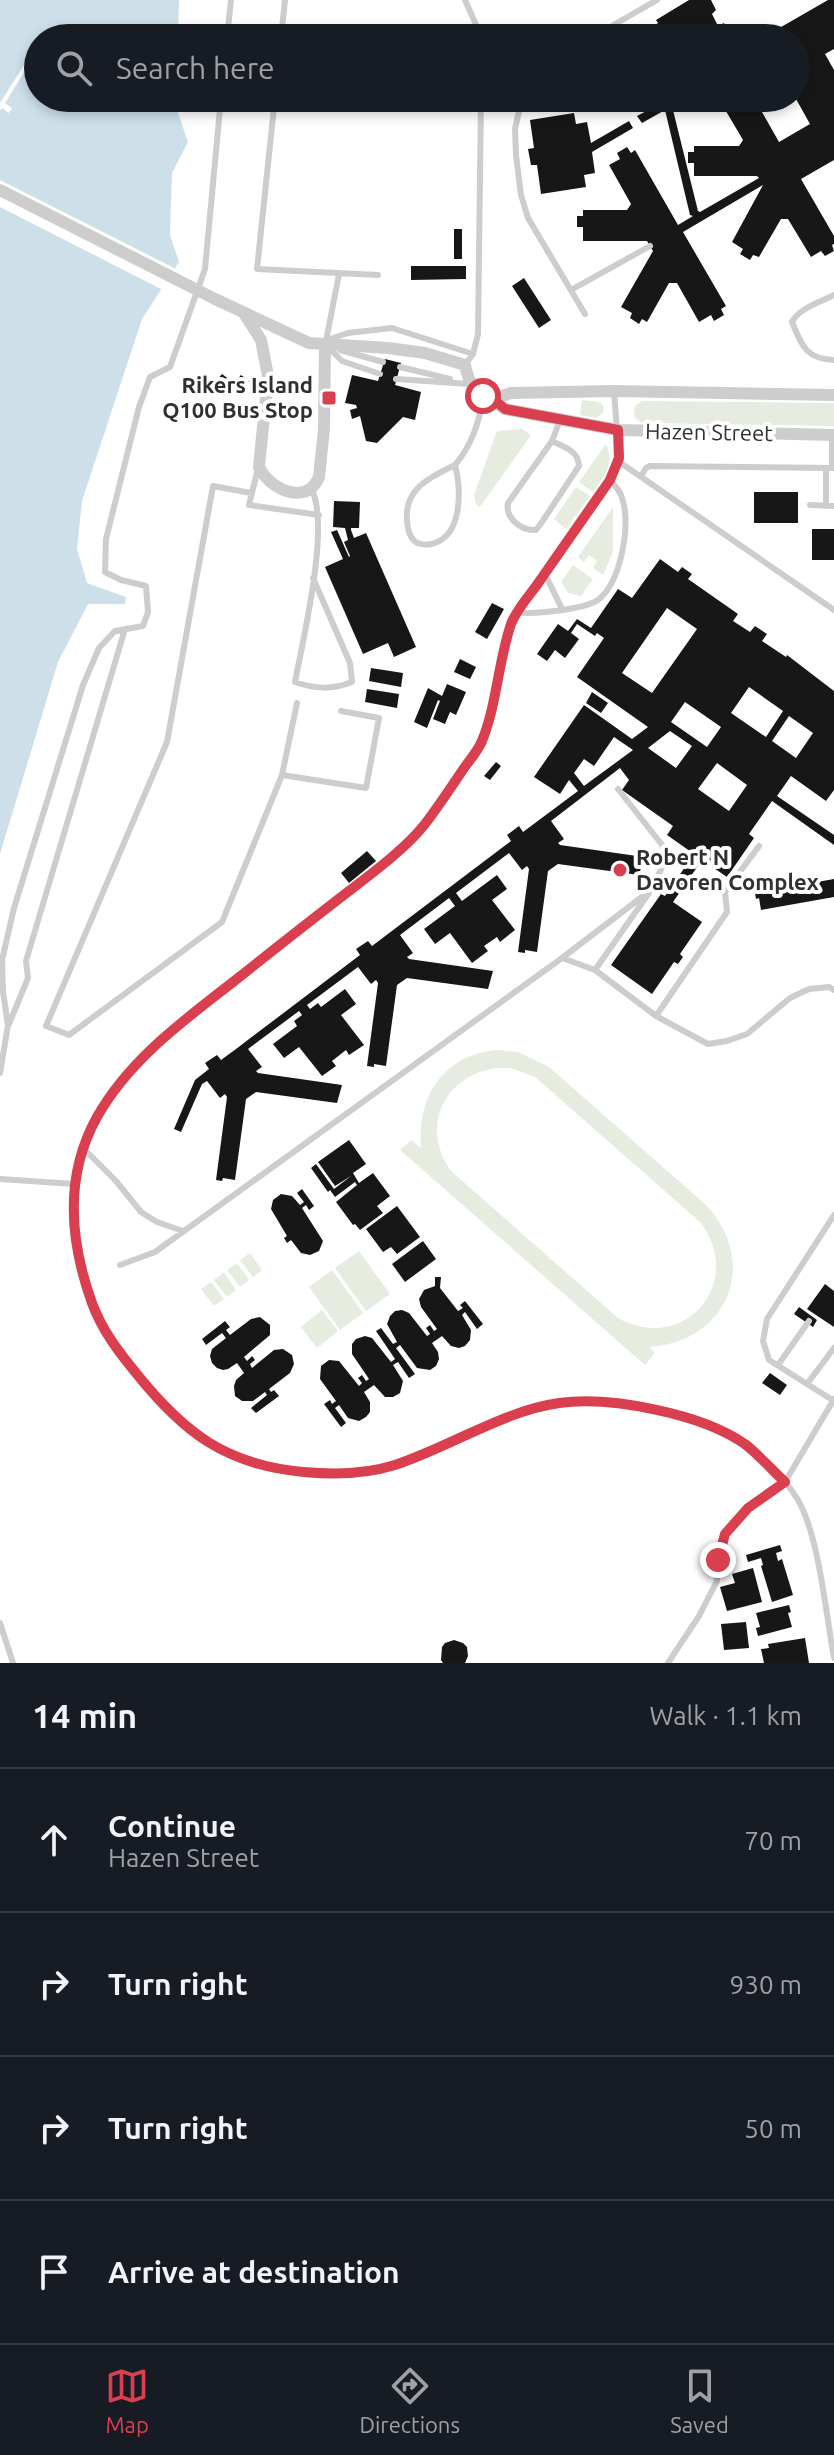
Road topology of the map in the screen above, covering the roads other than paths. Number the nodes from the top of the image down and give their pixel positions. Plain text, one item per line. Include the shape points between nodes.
1 (231, 0) edge
2 (285, 0) edge
3 (465, 0) edge
4 (657, 0) edge
5 (228, 24) edge
6 (282, 24) edge
7 (476, 24) edge
8 (615, 24) edge
9 (220, 112) edge
10 (274, 112) edge
11 (481, 112) edge
12 (519, 112) edge
13 (0, 190) edge
14 (650, 246) dead end
15 (339, 274) junction
16 (378, 275) dead end
17 (571, 290) junction
18 (834, 295) edge
19 (245, 314) junction
20 (585, 314) dead end
21 (326, 342) junction
22 (473, 354) junction
23 (834, 360) edge
24 (383, 362) dead end
25 (465, 365) junction
26 (400, 367) dead end
27 (380, 374) dead end
28 (396, 379) dead end
29 (469, 384) junction
30 (614, 391) junction
31 (834, 395) edge
32 (488, 398) junction
33 (560, 420) junction
34 (618, 430) junction
35 (833, 435) edge
36 (552, 441) junction
37 (618, 461) junction
38 (455, 465) junction
39 (259, 467) junction
40 (830, 468) edge
41 (641, 476) junction
42 (610, 480) junction
43 (311, 488) junction
44 (251, 493) junction
45 (810, 505) dead end
46 (830, 506) edge
47 (319, 515) junction
48 (545, 574) junction
49 (313, 578) junction
50 (562, 609) junction
51 (834, 610) edge
52 (518, 612) junction
53 (125, 629) junction
54 (297, 703) dead end
55 (341, 711) dead end
56 (282, 775) junction
57 (618, 789) dead end
58 (759, 846) dead end
59 (651, 890) junction
60 (562, 958) junction
61 (595, 970) junction
62 (834, 990) edge
63 (656, 1016) junction
64 (8, 1025) junction
65 (0, 1073) edge
66 (82, 1147) junction
67 (0, 1179) edge
68 (74, 1184) junction
69 (834, 1215) edge
70 (183, 1231) junction
71 (120, 1265) dead end
72 (809, 1321) dead end
73 (834, 1348) edge
74 (778, 1365) junction
75 (807, 1384) junction
76 (834, 1400) edge
77 (785, 1482) junction
78 (0, 1623) edge
79 (834, 1658) edge
80 (13, 1663) edge
81 (668, 1663) edge

1 - 5 lane
2 - 6 lane
3 - 7 lane
4 - 8 lane
9 - 53 lane via 205,269 170,367 150,377 106,539 105,572 146,586 143,626
10 - 15 lane via 257,269
11 - 22 lane via 478,334
12 - 17 lane via 515,129 521,195 528,218
13 - 19 street, bridge
14 - 17 lane
15 - 16 lane
15 - 21 lane
17 - 20 lane
18 - 23 lane via 800,312 792,322 809,354
19 - 21 street via 309,343
19 - 39 street via 261,340 268,376
21 - 22 lane via 348,333 392,328
21 - 24 lane
21 - 25 street via 425,353
21 - 27 lane via 342,361
21 - 43 street via 324,429 319,477
22 - 25 lane
25 - 29 street
26 - 29 lane
28 - 29 lane
29 - 32 street, Hazen Street
30 - 31 street, Hazen Street
30 - 32 street, Hazen Street
30 - 34 lane
32 - 33 street, Hazen Street via 505,409
32 - 38 lane
33 - 34 street, Hazen Street
33 - 36 lane
34 - 35 street, Hazen Street
34 - 37 lane
35 - 40 lane
36 - 36 lane via 506,511 530,530 536,530 579,466 574,452
37 - 41 lane
37 - 42 lane
38 - 38 lane via 459,492 452,527 443,540 418,543 409,535 405,512 411,494
39 - 43 street via 281,490
39 - 44 lane
40 - 41 lane via 650,466
40 - 46 lane
41 - 51 lane
42 - 48 lane
42 - 50 lane via 625,514 619,568 599,599
43 - 47 lane
44 - 47 lane via 249,505
44 - 56 lane via 213,486 167,742 46,1026 69,1035 222,922
45 - 46 lane
47 - 49 lane
48 - 50 lane
48 - 52 lane
49 - 49 lane via 295,682 337,688 352,682 350,663
50 - 52 lane
52 - 66 lane via 482,742 423,828 173,1028 116,1089
53 - 64 lane via 26,961 28,978
53 - 64 lane via 115,631 99,648 83,685 14,908 2,960
54 - 56 lane
55 - 56 lane via 379,718 366,788
57 - 59 lane via 663,846 665,861
58 - 63 lane via 725,892 727,912
59 - 60 lane
59 - 61 lane
60 - 61 lane
60 - 70 lane
61 - 63 lane
62 - 63 lane via 809,989 747,1034 708,1044
64 - 65 lane
66 - 68 lane
66 - 70 lane via 141,1212
67 - 68 lane
68 - 77 lane via 74,1234 84,1280 111,1341 184,1425 239,1459 292,1471 363,1472 396,1464 526,1411 595,1402 645,1408 704,1424 746,1445
69 - 74 lane via 767,1319 763,1341 769,1360
70 - 71 lane via 155,1252
72 - 74 lane
73 - 75 lane
74 - 75 lane
75 - 76 lane
76 - 77 lane
77 - 79 lane via 809,1526
77 - 81 lane via 748,1508 725,1534 717,1581
78 - 80 lane

